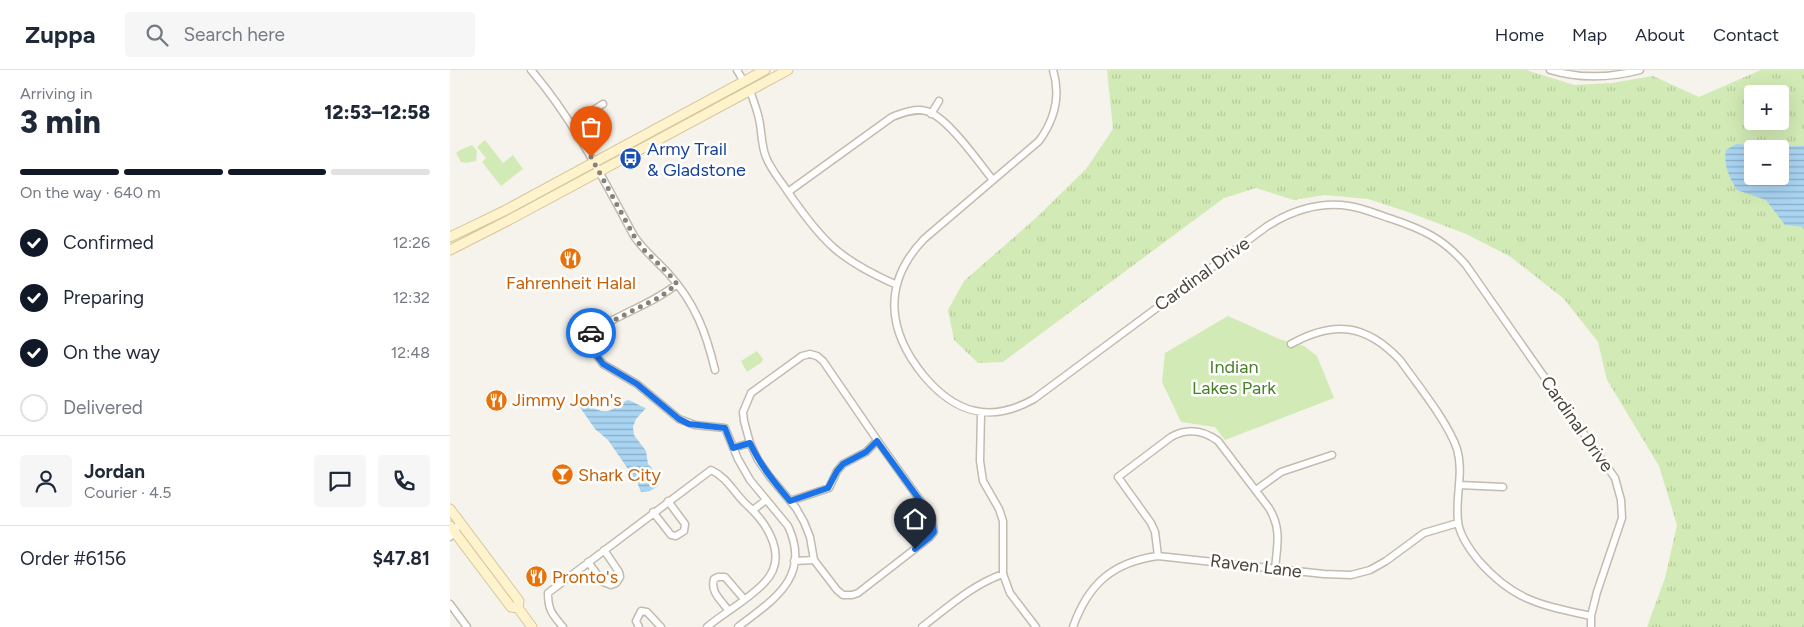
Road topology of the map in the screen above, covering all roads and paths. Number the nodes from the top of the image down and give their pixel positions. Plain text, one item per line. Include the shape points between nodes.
1 (531, 70) edge
2 (737, 70) edge
3 (765, 70) edge
4 (788, 70) edge
5 (1053, 70) edge
6 (1550, 70) edge
7 (1640, 70) edge
8 (744, 82) junction
9 (750, 90) junction
10 (939, 100) dead end
11 (603, 104) dead end
12 (931, 114) junction
13 (572, 123) junction
14 (594, 162) junction
15 (599, 172) junction
16 (993, 180) junction
17 (788, 192) junction
18 (450, 237) edge
19 (450, 250) edge
20 (677, 284) junction
21 (896, 285) junction
22 (1291, 344) dead end
23 (715, 370) dead end
24 (981, 412) junction
25 (877, 441) junction
26 (750, 443) junction
27 (733, 448) junction
28 (1332, 455) dead end
29 (1459, 485) junction
30 (1503, 487) dead end
31 (1256, 490) junction
32 (766, 500) junction
33 (668, 501) junction
34 (790, 501) junction
35 (450, 509) edge
36 (753, 510) junction
37 (653, 512) junction
38 (460, 523) junction
39 (1458, 523) junction
40 (451, 532) edge
41 (604, 550) junction
42 (1158, 556) junction
43 (814, 560) junction
44 (794, 561) junction
45 (588, 562) junction
46 (1275, 569) junction
47 (1003, 574) junction
48 (744, 599) junction
49 (450, 604) edge
50 (518, 608) junction
51 (728, 610) junction
52 (1592, 616) junction
53 (467, 627) edge
54 (532, 627) edge
55 (563, 627) edge
56 (639, 627) edge
57 (661, 627) edge
58 (707, 627) edge
59 (738, 627) edge
60 (922, 627) edge
61 (1036, 627) edge
62 (1073, 627) edge
63 (1591, 627) edge

1 - 13 street
2 - 8 street
3 - 8 main road
4 - 9 main road
5 - 16 street, Cardinal Drive via 1056,105 1049,126 1039,141
6 - 7 street via 1590,77
8 - 14 main road
9 - 15 main road
9 - 17 street via 758,112 766,156
10 - 12 street
11 - 13 street
12 - 16 street via 948,124
12 - 17 street via 908,111 892,117
13 - 14 street
14 - 15 street
14 - 18 main road
15 - 19 main road
15 - 20 street via 643,249
16 - 21 street, Cardinal Drive via 918,245
17 - 21 street via 814,229 842,256
20 - 23 street via 701,323
20 - 27 street via 660,297 598,328 584,339 603,364 637,384 679,419 689,424 725,428
21 - 24 street, Cardinal Drive via 896,322 911,360 942,396 960,407
22 - 29 street via 1315,332 1353,329 1388,348 1400,360 1451,435 1459,459
24 - 47 street via 980,461 984,480 1003,521
24 - 52 street, Cardinal Drive via 1008,410 1034,399 1278,219 1299,210 1328,205 1366,210 1424,231 1456,253 1615,478 1622,518
25 - 26 street via 823,361 810,354 802,356 751,393 744,412
25 - 34 street via 866,452 843,464 828,488
25 - 43 street via 932,517 934,532 852,596 837,590
26 - 27 street
26 - 34 street via 758,460
27 - 32 street via 750,480
28 - 31 street via 1280,472
29 - 30 street
29 - 39 street
31 - 42 street via 1218,441 1193,431 1171,436 1118,477 1151,523
31 - 46 street via 1278,527
32 - 36 street
32 - 44 street via 785,521 792,535
33 - 36 street via 711,470 723,477
33 - 37 street
33 - 37 street via 685,524 684,532 671,535
34 - 43 street via 804,522
35 - 38 main road
36 - 48 street via 774,544 776,562 766,582
37 - 41 street
38 - 40 street
38 - 50 main road via 518,601
39 - 46 street, Raven Lane via 1424,533 1386,561 1359,573 1338,575
39 - 52 street via 1474,555 1512,592 1540,604
40 - 50 main road via 511,606
41 - 45 street
41 - 45 street via 619,572 616,584 604,582
42 - 46 street, Raven Lane
42 - 62 street, Raven Lane via 1133,560 1099,582 1088,596
43 - 44 street
44 - 59 street via 788,582 778,596
45 - 55 street via 548,593 548,606
47 - 60 street via 974,587
47 - 61 street via 1010,593
48 - 51 street
48 - 51 street via 725,577 718,576 712,586
49 - 53 street
50 - 54 main road
51 - 58 street
52 - 63 street, Cardinal Drive
56 - 57 street via 636,621 641,611 648,612

